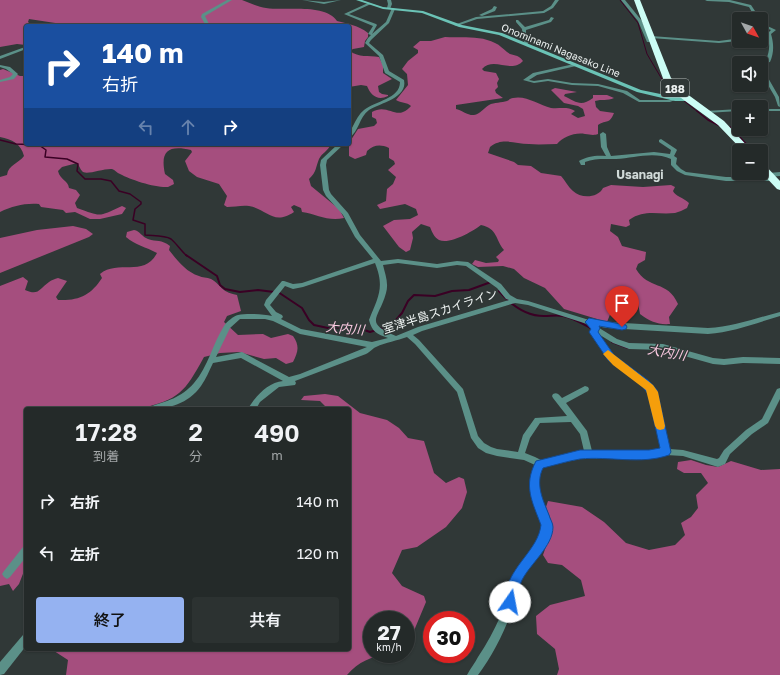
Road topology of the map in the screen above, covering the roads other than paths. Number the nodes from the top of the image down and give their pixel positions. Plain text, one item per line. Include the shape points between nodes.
1 (230, 0) edge
2 (304, 0) edge
3 (339, 0) edge
4 (358, 0) edge
5 (388, 0) edge
6 (557, 0) edge
7 (623, 0) edge
8 (637, 0) edge
9 (707, 0) edge
10 (730, 1) edge
11 (369, 4) junction
12 (495, 7) dead end
13 (391, 8) junction
14 (753, 12) edge
15 (473, 18) junction
16 (552, 18) dead end
17 (517, 21) dead end
18 (207, 24) edge
19 (456, 25) junction
20 (768, 27) edge
21 (524, 29) junction
22 (774, 30) junction
23 (780, 30) edge
24 (769, 34) joint
25 (371, 37) junction
26 (652, 39) junction
27 (732, 40) edge
28 (526, 44) junction
29 (24, 49) edge
30 (0, 58) edge
31 (768, 61) edge
32 (574, 65) junction
33 (0, 66) edge
34 (0, 81) edge
35 (768, 81) edge
36 (682, 99) junction
37 (780, 106) edge
38 (732, 110) edge
39 (768, 110) edge
40 (780, 110) edge
41 (706, 112) junction
42 (351, 132) edge
43 (603, 134) dead end
44 (661, 141) dead end
45 (741, 144) edge
46 (339, 146) edge
47 (672, 156) junction
48 (609, 157) junction
49 (583, 164) dead end
50 (774, 176) edge
51 (780, 187) edge
52 (378, 262) junction
53 (515, 301) junction
54 (780, 314) edge
55 (589, 322) junction
56 (285, 323) junction
57 (594, 330) junction
58 (408, 334) junction
59 (396, 339) junction
60 (372, 345) junction
61 (211, 361) junction
62 (780, 361) edge
63 (302, 376) junction
64 (585, 389) dead end
65 (780, 391) edge
66 (159, 407) edge
67 (253, 407) edge
68 (574, 418) junction
69 (666, 452) junction
70 (521, 455) junction
71 (589, 455) junction
72 (540, 464) junction
73 (24, 553) edge
74 (7, 574) dead end
75 (24, 640) edge
76 (0, 670) edge
77 (472, 675) edge

1 - 18 street via 203,15
2 - 3 street via 324,3
4 - 11 main road, Onominami Nagasako Line
5 - 13 street
6 - 15 street via 544,12
7 - 26 street via 640,21 648,41
8 - 26 highway, 188
9 - 10 street
10 - 14 street via 750,6
11 - 13 main road, Onominami Nagasako Line
11 - 25 street via 346,14 375,25
12 - 15 street via 494,10
13 - 19 main road, Onominami Nagasako Line via 429,14
13 - 25 street via 388,22
15 - 19 street
16 - 21 street via 550,21
17 - 21 street
19 - 28 main road, Onominami Nagasako Line via 500,34
20 - 22 street
21 - 28 street
22 - 23 street
22 - 24 street
24 - 31 street via 772,42
25 - 42 street via 367,43 382,56 387,72 402,81 403,86 392,98 375,104 364,112
26 - 27 street
26 - 36 highway, 188 via 667,79
28 - 32 main road, Onominami Nagasako Line
29 - 30 street
32 - 36 main road, Onominami Nagasako Line via 639,91
32 - 36 street via 535,74 526,80 598,85 625,92 639,101
33 - 34 street via 16,74 12,78
35 - 37 street
36 - 41 highway, 188
38 - 41 street
39 - 40 street
41 - 45 highway, 188
43 - 48 street via 604,147
44 - 47 street via 674,150
46 - 52 street via 322,165 326,190
47 - 48 street via 644,154
47 - 50 street via 673,164 685,173 726,179
48 - 49 street via 585,159 582,161
50 - 51 highway
52 - 53 street via 398,261 437,266 468,264
52 - 56 street via 294,287 289,287 284,282 267,306 274,314 285,320
52 - 59 street via 384,284 372,320 374,327 380,332
53 - 55 street, 室津半島スカイライン
53 - 58 street, 室津半島スカイライン
54 - 55 street, 室津半島スカイライン via 724,331 622,327
55 - 57 street
56 - 60 street, 室津半島スカイライン via 300,331
56 - 61 street, 室津半島スカイライン via 265,316 239,317 226,326
57 - 62 street via 629,346 663,347 713,361
57 - 69 street via 611,358 653,392
58 - 59 street, 室津半島スカイライン
58 - 70 street via 460,391 478,443 491,452
59 - 60 street, 室津半島スカイライン
60 - 63 street via 363,352
61 - 63 street via 242,355 285,379
61 - 66 street, 室津半島スカイライン via 198,384 187,395
63 - 67 street via 291,383 277,384 257,400
64 - 68 street via 559,399
65 - 69 street via 765,421 727,452 722,461 718,463
68 - 70 street via 538,420 526,437
68 - 71 street via 584,433
69 - 71 street
70 - 72 street via 535,459
71 - 72 street
72 - 77 street via 536,471 534,491 547,525 546,532 518,575 500,626
73 - 74 street
75 - 76 street

